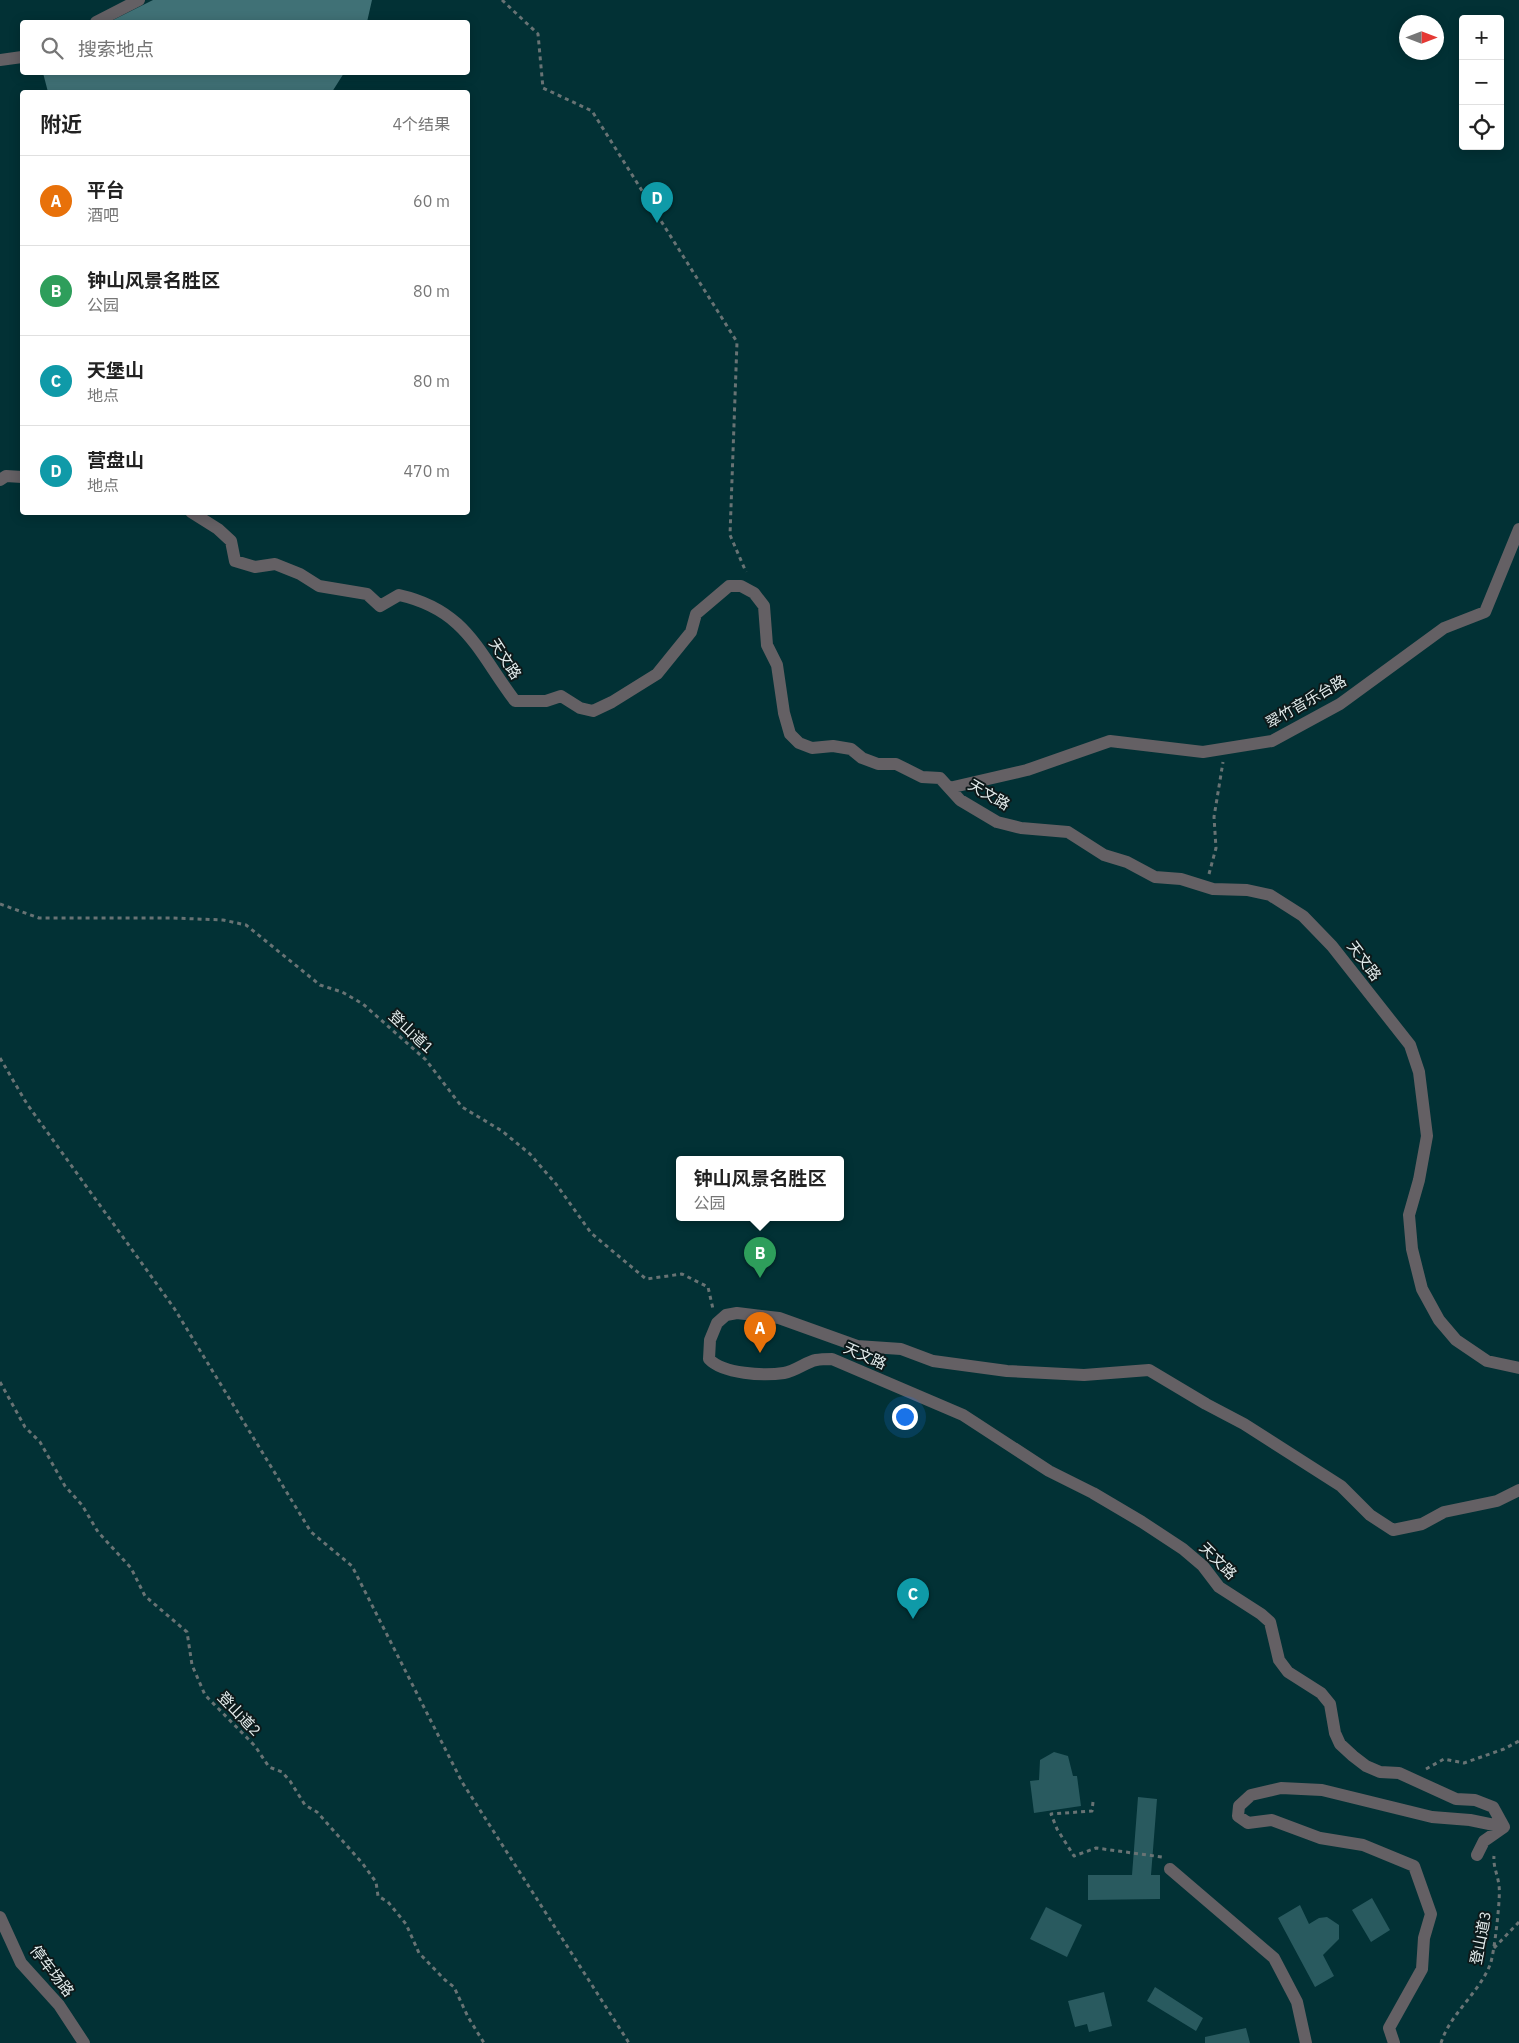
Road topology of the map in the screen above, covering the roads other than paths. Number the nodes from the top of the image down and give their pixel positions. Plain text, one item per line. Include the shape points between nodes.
1 (139, 0) edge
2 (100, 20) edge
3 (20, 57) edge
4 (0, 60) edge
5 (20, 477) edge
6 (0, 480) edge
7 (196, 515) edge
8 (1519, 529) edge
9 (949, 788) junction
10 (1519, 1368) edge
11 (1519, 1490) edge
12 (1504, 1827) junction
13 (1477, 1855) dead end
14 (1170, 1869) dead end
15 (0, 1916) edge
16 (84, 2043) edge
17 (1306, 2043) edge
18 (1394, 2043) edge

1 - 2 lane
3 - 4 lane
5 - 6 lane via 6,476
7 - 9 lane, 天文路 via 231,541 235,561 255,567 275,564 319,586 367,594 380,606 399,596 424,601 455,621 479,646 514,701 546,701 561,696 593,712 657,674 691,632 696,614 729,586 741,586 754,592 764,606 768,645 777,665 786,720 790,734 799,743 812,748 833,746 851,749 862,758 878,764 896,764 922,777 940,778
8 - 9 lane, 翠竹音乐台路 via 1485,612 1444,628 1340,704 1272,741 1203,752 1110,741 1027,770
9 - 10 lane, 天文路 via 960,800 997,822 1021,828 1068,832 1104,856 1127,862 1155,877 1181,878 1213,889 1247,890 1270,895 1303,916 1332,946 1410,1045 1419,1072 1427,1136 1409,1215 1412,1249 1422,1289 1439,1320 1456,1340 1487,1360
11 - 12 lane, 天文路 via 1497,1501 1444,1512 1422,1524 1392,1530 1370,1515 1341,1486 1244,1424 1149,1370 1084,1375 1007,1371 933,1361 900,1348 857,1346 779,1318 737,1313 726,1315 717,1323 710,1340 709,1359 716,1366 753,1374 784,1373 815,1360 832,1359 963,1416 1050,1471 1142,1522 1203,1566 1218,1587 1270,1622 1279,1660 1288,1672 1321,1693 1330,1704 1335,1733 1340,1744 1353,1756 1380,1772 1399,1773 1456,1799 1475,1800 1493,1807
12 - 13 lane via 1484,1841
12 - 18 lane via 1432,1817 1322,1790 1281,1788 1251,1795 1239,1806 1238,1816 1248,1823 1272,1820 1320,1838 1363,1845 1414,1866 1431,1914 1424,1938 1422,1969 1389,2028
14 - 17 lane via 1274,1958 1297,2002
15 - 16 lane, 停车场路 via 21,1964 59,2005

